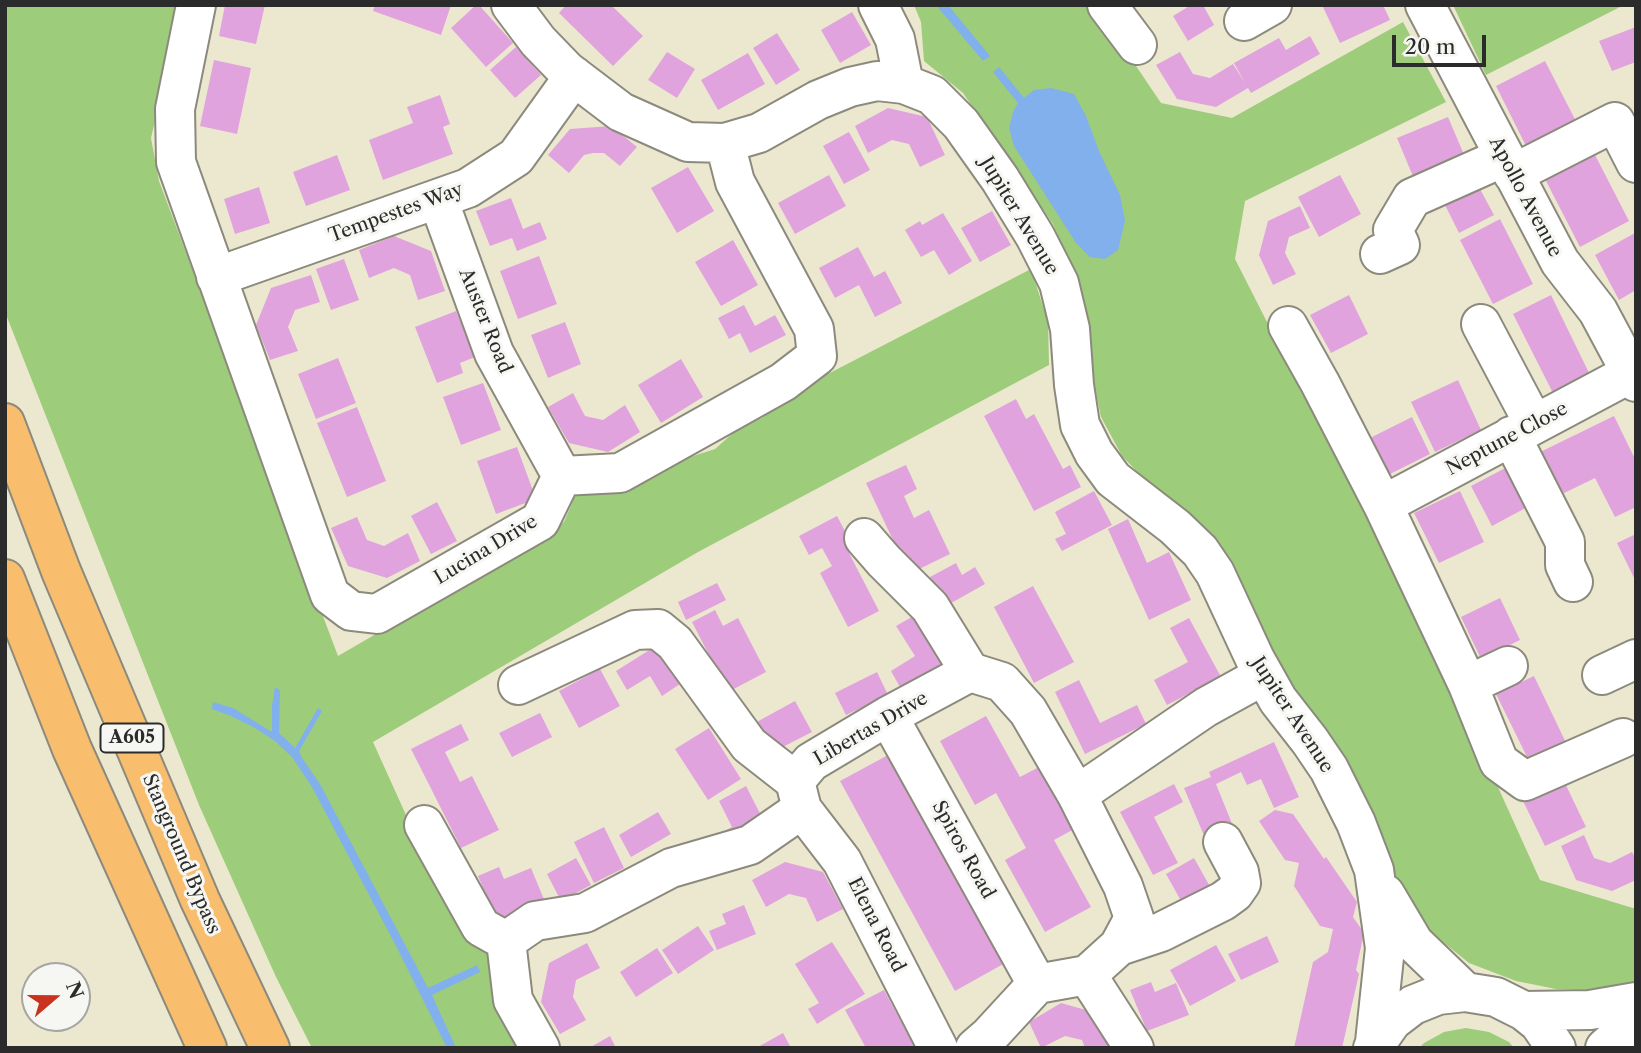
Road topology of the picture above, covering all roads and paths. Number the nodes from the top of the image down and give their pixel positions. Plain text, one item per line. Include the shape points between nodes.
1 (196, 5) edge
2 (511, 5) edge
3 (878, 5) edge
4 (1107, 5) edge
5 (1425, 5) edge
6 (1137, 45) dead end
7 (573, 76) junction
8 (904, 84) junction
9 (724, 143) junction
10 (1636, 163) edge
11 (1509, 165) junction
12 (438, 199) junction
13 (1380, 254) dead end
14 (216, 277) junction
15 (1481, 324) dead end
16 (1288, 326) dead end
17 (1633, 377) edge
18 (5, 423) edge
19 (1523, 430) junction
20 (562, 476) junction
21 (1383, 505) junction
22 (864, 538) dead end
23 (5, 579) edge
24 (1573, 582) dead end
25 (1636, 659) edge
26 (1508, 666) dead end
27 (971, 672) junction
28 (1264, 675) junction
29 (1602, 675) dead end
30 (518, 685) dead end
31 (1468, 685) junction
32 (888, 716) junction
33 (1623, 738) dead end
34 (799, 795) junction
35 (1077, 795) junction
36 (424, 825) dead end
37 (1223, 842) dead end
38 (1374, 870) junction
39 (506, 941) junction
40 (1119, 946) junction
41 (1087, 975) junction
42 (1037, 984) junction
43 (1465, 992) junction
44 (1636, 1002) edge
45 (1524, 1011) junction
46 (1636, 1021) edge
47 (1374, 1045) edge
48 (207, 1048) edge
49 (270, 1048) edge
50 (540, 1048) edge
51 (938, 1048) edge
52 (975, 1048) edge
53 (1134, 1048) edge
54 (1556, 1048) edge
55 (1605, 1048) edge

1 - 14 street, Lucina Drive via 175,109 176,162
2 - 7 street, Jupiter Avenue
3 - 8 street via 895,39
4 - 6 street
5 - 11 street, Apollo Avenue
7 - 9 street, Jupiter Avenue via 621,112 660,131 688,142
7 - 12 street, Tempestes Way via 516,157 468,188
8 - 9 street, Jupiter Avenue via 877,81 850,87 758,133
8 - 28 street, Jupiter Avenue via 932,95 961,124 1035,236 1059,283 1070,330 1080,425 1094,453 1113,479 1200,551
9 - 20 street via 735,182 814,329 817,356 783,382 620,473
10 - 11 street via 1615,122
11 - 13 street via 1412,198 1393,230 1400,245
11 - 17 street, Apollo Avenue via 1560,262 1598,311
12 - 14 street, Tempestes Way
12 - 20 street, Auster Road via 494,353
14 - 20 street, Lucina Drive via 330,595 351,611 377,614 540,521
15 - 19 street
16 - 21 street via 1331,376
17 - 19 street, Neptune Close
18 - 49 main road, Stanground Bypass / A605 via 61,571 200,900
19 - 21 street, Neptune Close
19 - 24 street via 1565,542 1565,565
21 - 31 street
22 - 27 street via 930,607
23 - 48 main road, A605 via 72,749
25 - 29 street
26 - 31 street
27 - 32 street, Libertas Drive
27 - 35 street via 1002,682 1028,711
28 - 35 street via 1206,707
28 - 38 street, Jupiter Avenue via 1329,769
30 - 34 street, Elena Road via 635,630 658,629 675,643 749,745
31 - 33 street via 1499,762 1525,781
32 - 34 street, Libertas Drive via 811,762
32 - 42 street, Spiros Road
34 - 39 street, Libertas Drive via 750,845 671,868 584,913 535,921
34 - 51 street, Elena Road via 842,861
35 - 40 street via 1134,918
36 - 39 street via 481,927
37 - 40 street via 1239,872 1241,883 1234,893 1161,932
38 - 43 street, Jupiter Avenue via 1414,943
38 - 47 street, Jupiter Avenue via 1385,948
39 - 50 street via 513,1000
40 - 41 street
41 - 42 street
41 - 53 street
42 - 52 street
43 - 45 street via 1496,997
43 - 47 street via 1438,995 1413,1005 1392,1021
44 - 45 street via 1590,1010
45 - 54 street
46 - 55 street

